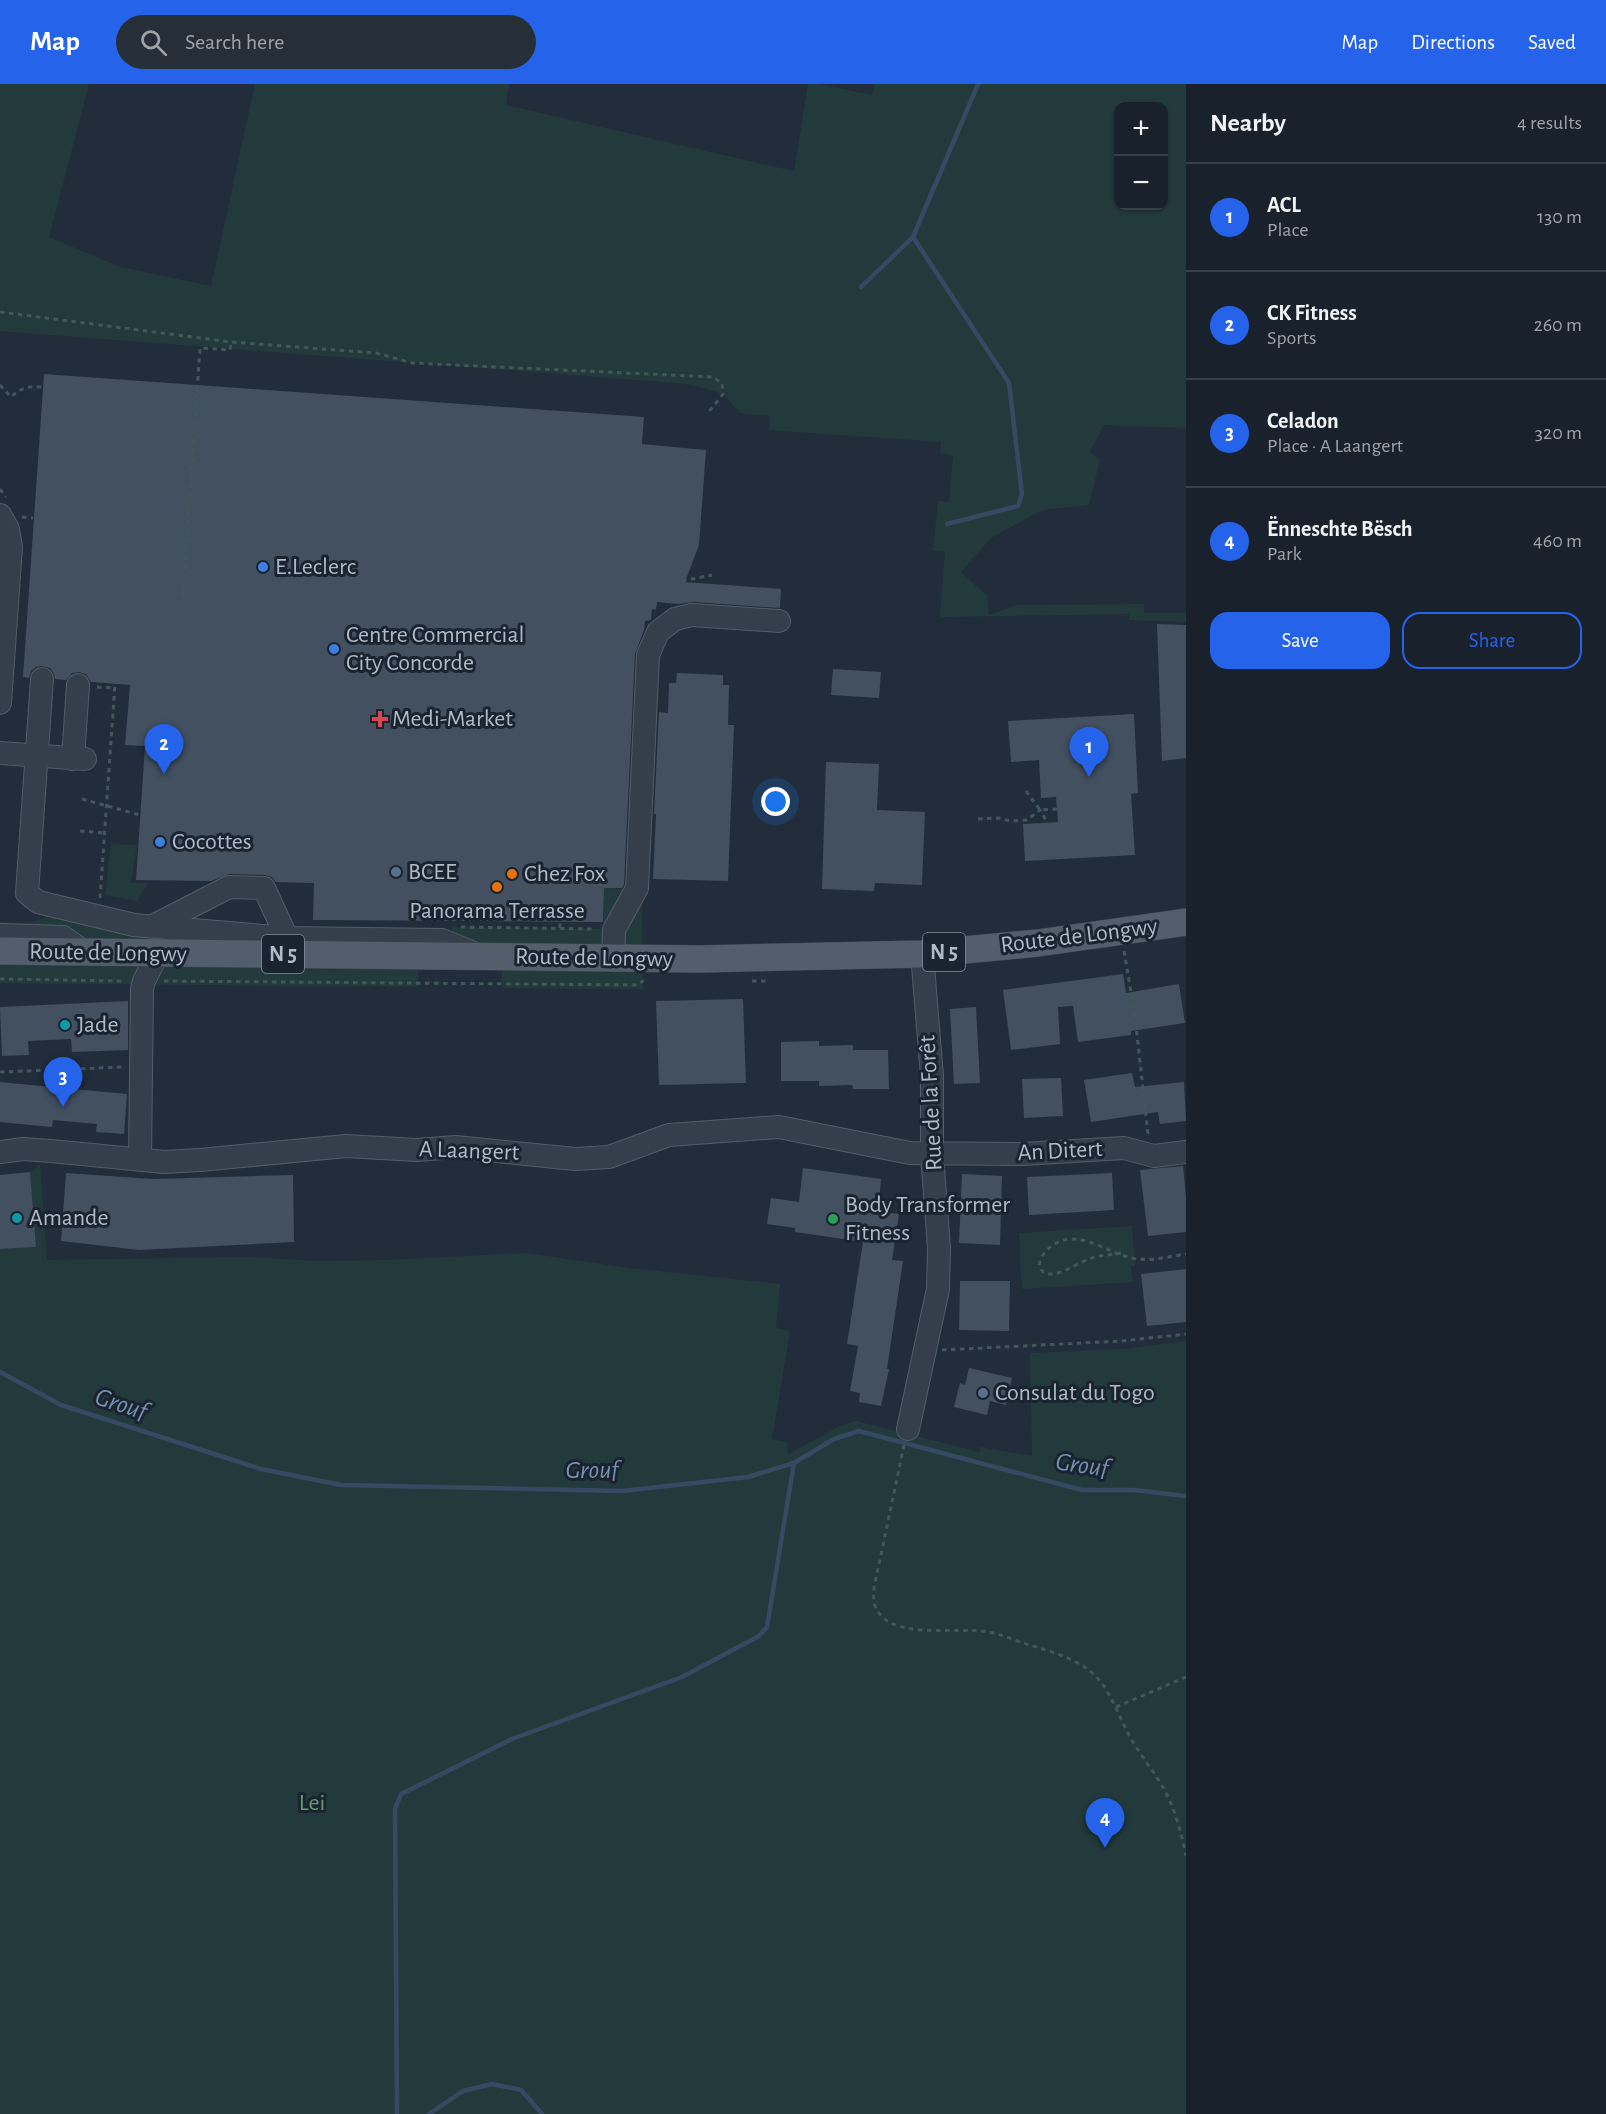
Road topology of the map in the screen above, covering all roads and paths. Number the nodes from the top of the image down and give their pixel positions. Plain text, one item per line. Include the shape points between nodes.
1 (0, 312) edge
2 (231, 342) junction
3 (0, 385) edge
4 (43, 387) dead end
5 (707, 414) dead end
6 (0, 489) edge
7 (4, 507) edge
8 (712, 574) dead end
9 (682, 582) dead end
10 (4, 590) edge
11 (183, 596) dead end
12 (779, 621) dead end
13 (42, 679) dead end
14 (78, 685) joint
15 (0, 703) edge
16 (0, 753) edge
17 (36, 756) junction
18 (1026, 791) dead end
19 (82, 799) dead end
20 (107, 806) junction
21 (1057, 809) dead end
22 (1040, 810) junction
23 (140, 815) dead end
24 (978, 819) dead end
25 (1047, 822) dead end
26 (80, 831) dead end
27 (105, 833) junction
28 (100, 909) dead end
29 (560, 922) dead end
30 (1186, 922) edge
31 (152, 927) junction
32 (560, 928) dead end
33 (1120, 932) junction
34 (0, 935) edge
35 (287, 938) junction
36 (0, 951) edge
37 (84, 952) junction
38 (158, 953) junction
39 (922, 954) junction
40 (483, 957) junction
41 (613, 958) junction
42 (0, 979) edge
43 (654, 980) dead end
44 (781, 980) dead end
45 (144, 981) junction
46 (746, 981) dead end
47 (132, 1053) junction
48 (0, 1072) edge
49 (0, 1152) edge
50 (1186, 1152) edge
51 (932, 1154) junction
52 (1149, 1154) junction
53 (140, 1160) junction
54 (1121, 1253) junction
55 (1186, 1254) edge
56 (1186, 1334) edge
57 (926, 1351) junction
58 (908, 1429) dead end
59 (901, 1456) dead end
60 (1186, 1677) edge
61 (1116, 1707) junction
62 (1186, 1856) edge

1 - 2 path
2 - 5 path via 375,353 412,363 713,377 722,383 723,394
2 - 11 path via 230,350 200,348
3 - 4 path via 11,397 28,386
6 - 7 path
7 - 10 street via 11,547
8 - 9 path
10 - 15 street
12 - 41 street via 692,615 675,619 658,632 648,656 637,888 614,930
13 - 17 street
14 - 17 street via 79,759
14 - 20 path via 115,686
16 - 17 street
17 - 31 street via 27,893 38,902
18 - 22 path
19 - 20 path
20 - 23 path
20 - 27 path
21 - 22 path
22 - 24 path via 1027,820
22 - 25 path
26 - 27 path
27 - 28 path
29 - 32 path
30 - 33 main road, Route de Longwy / N 5
31 - 35 street
31 - 35 street via 229,887 264,888
33 - 39 main road, Route de Longwy / N 5
33 - 52 path via 1135,1016
34 - 37 street via 63,937
35 - 40 street via 442,940
36 - 37 main road, Route de Longwy / N 5
37 - 38 main road, Route de Longwy / N 5
38 - 40 main road, Route de Longwy / N 5
38 - 45 street
39 - 41 main road, Route de Longwy / N 5
39 - 51 street, Rue de la Forêt via 932,1076
40 - 41 main road, Route de Longwy / N 5
42 - 45 path
43 - 45 path via 643,980 638,985
44 - 46 path
45 - 47 street
47 - 48 path
47 - 53 street
49 - 53 street, A Laangert via 51,1150
50 - 52 street, An Ditert
51 - 52 street, An Ditert via 1124,1148
51 - 53 street, A Laangert via 888,1150 779,1127 669,1135 609,1157 575,1159 456,1148 346,1146 200,1161
51 - 57 street, Rue de la Forêt via 938,1289
54 - 54 path via 1091,1258 1056,1273 1049,1274 1040,1265 1046,1248 1058,1241 1085,1240
54 - 55 path via 1139,1260
56 - 57 path
57 - 58 street, Rue de la Forêt
59 - 61 path via 873,1588 874,1605 882,1617 901,1628 991,1632 1057,1654 1083,1666 1101,1682
60 - 61 path
61 - 62 path via 1168,1798

